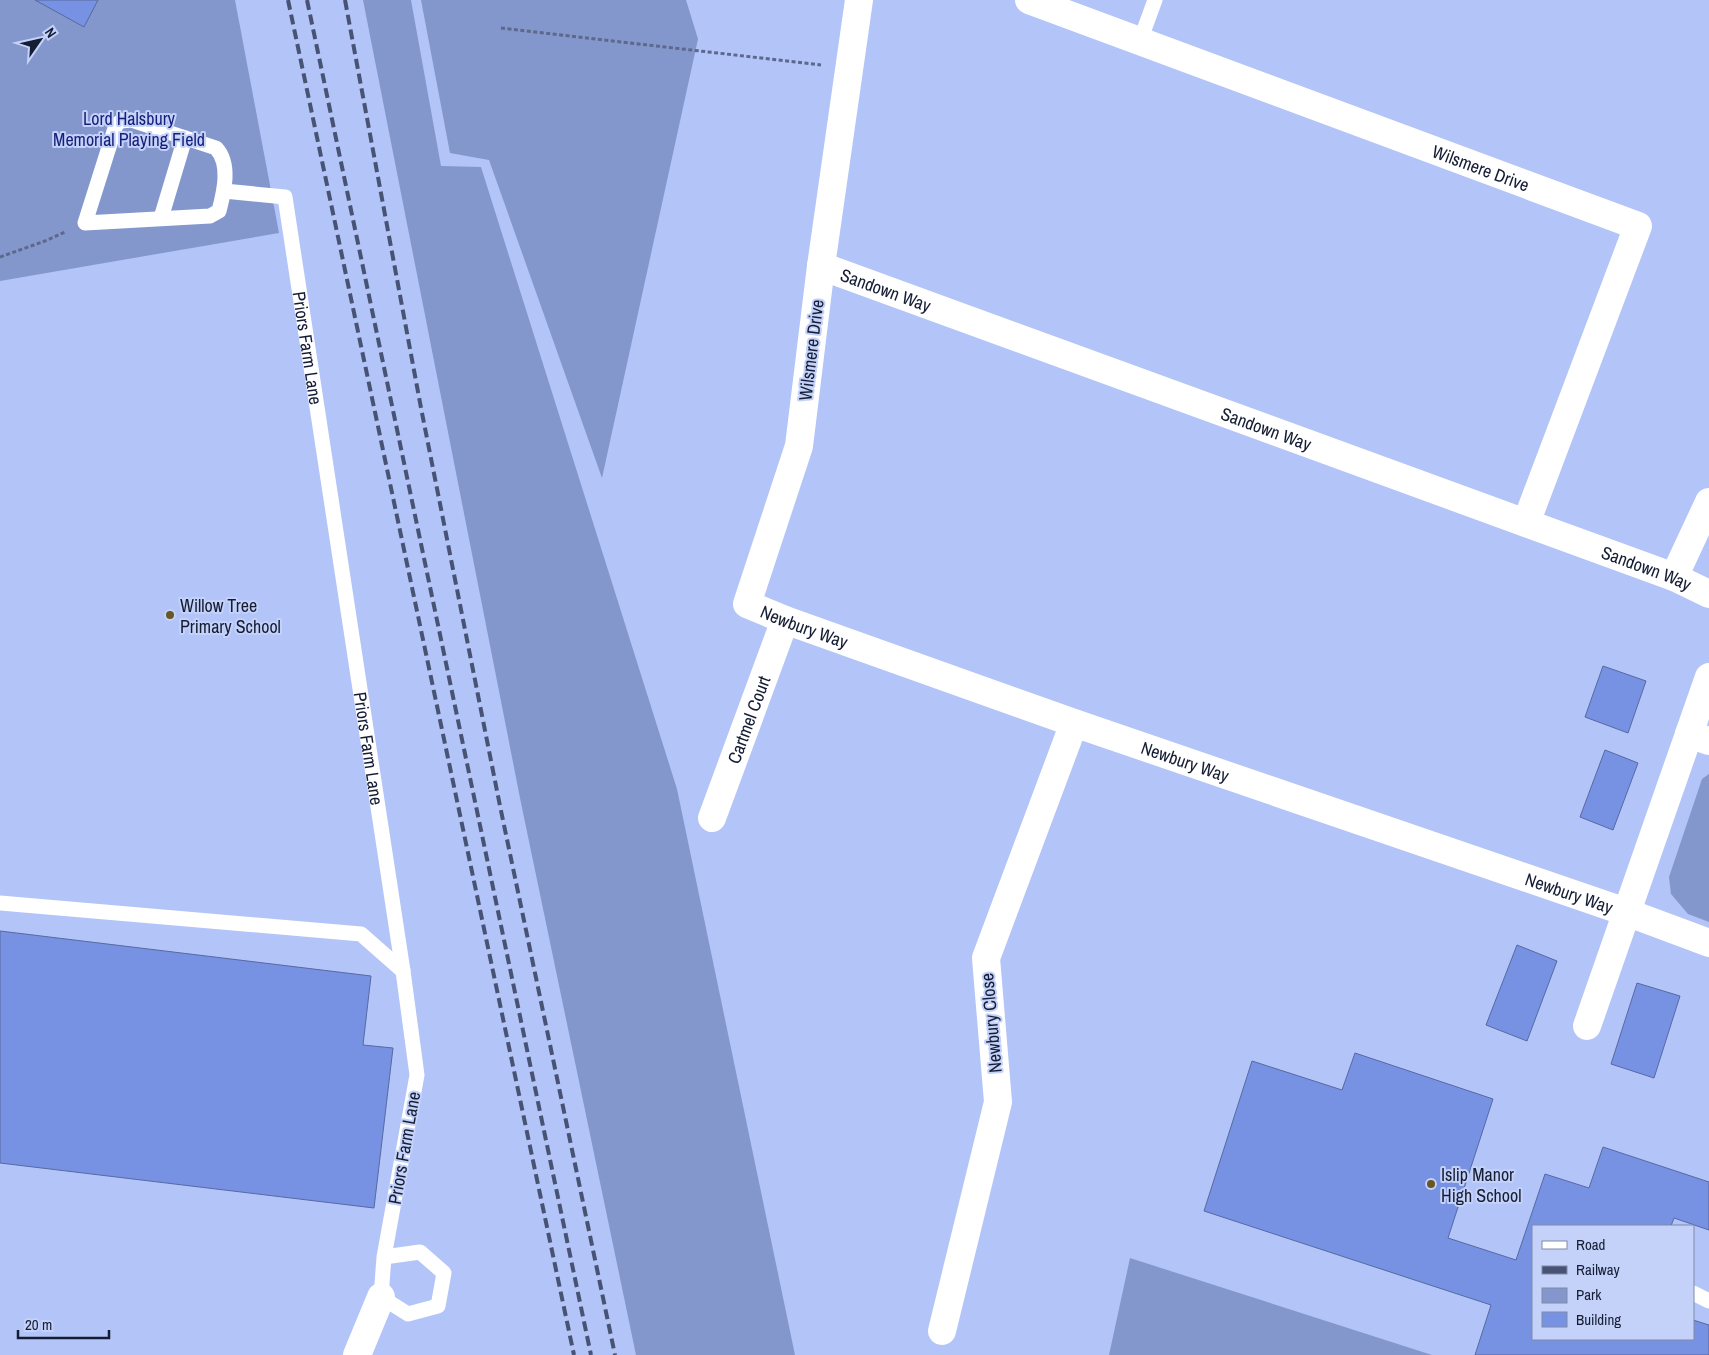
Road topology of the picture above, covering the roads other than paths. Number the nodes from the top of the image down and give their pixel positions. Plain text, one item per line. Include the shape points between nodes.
1 (859, 0) edge
2 (1028, 0) edge
3 (1155, 0) edge
4 (1140, 41) junction
5 (186, 138) junction
6 (224, 191) junction
7 (161, 218) junction
8 (821, 266) junction
9 (1709, 502) edge
10 (1526, 523) junction
11 (1674, 577) junction
12 (1709, 594) edge
13 (748, 604) joint
14 (785, 620) junction
15 (1709, 677) edge
16 (1074, 723) junction
17 (1699, 738) edge
18 (712, 818) dead end
19 (0, 903) edge
20 (1626, 912) junction
21 (1709, 943) edge
22 (403, 971) junction
23 (1587, 1026) dead end
24 (384, 1257) junction
25 (1694, 1294) edge
26 (381, 1297) junction
27 (1709, 1302) edge
28 (942, 1331) dead end
29 (357, 1355) edge

1 - 8 street, Wilsmere Drive
2 - 4 street, Wilsmere Drive
3 - 4 lane
4 - 10 street, Wilsmere Drive via 1638,226
5 - 6 lane via 216,148 223,155
5 - 7 lane
5 - 7 lane via 130,120 121,121 116,126 85,223
6 - 7 lane via 219,211 210,216
6 - 22 lane, Priors Farm Lane via 285,197
8 - 10 street, Sandown Way
8 - 13 street, Wilsmere Drive via 799,446
9 - 11 street
10 - 11 street, Sandown Way
11 - 12 street, Sandown Way
13 - 14 street, Newbury Way
14 - 16 street, Newbury Way
14 - 18 street, Cartmel Court
15 - 17 street
16 - 20 street, Newbury Way
16 - 28 street, Newbury Close via 986,958 998,1102
17 - 20 street, Newbury Way
19 - 22 lane via 361,934
20 - 21 street, Newbury Way
20 - 23 street, Newbury Way
22 - 24 lane, Priors Farm Lane via 418,1075
24 - 26 lane, Priors Farm Lane
24 - 26 lane via 420,1252 444,1273 438,1306 408,1314
25 - 27 lane
26 - 29 street, Priors Farm Lane

